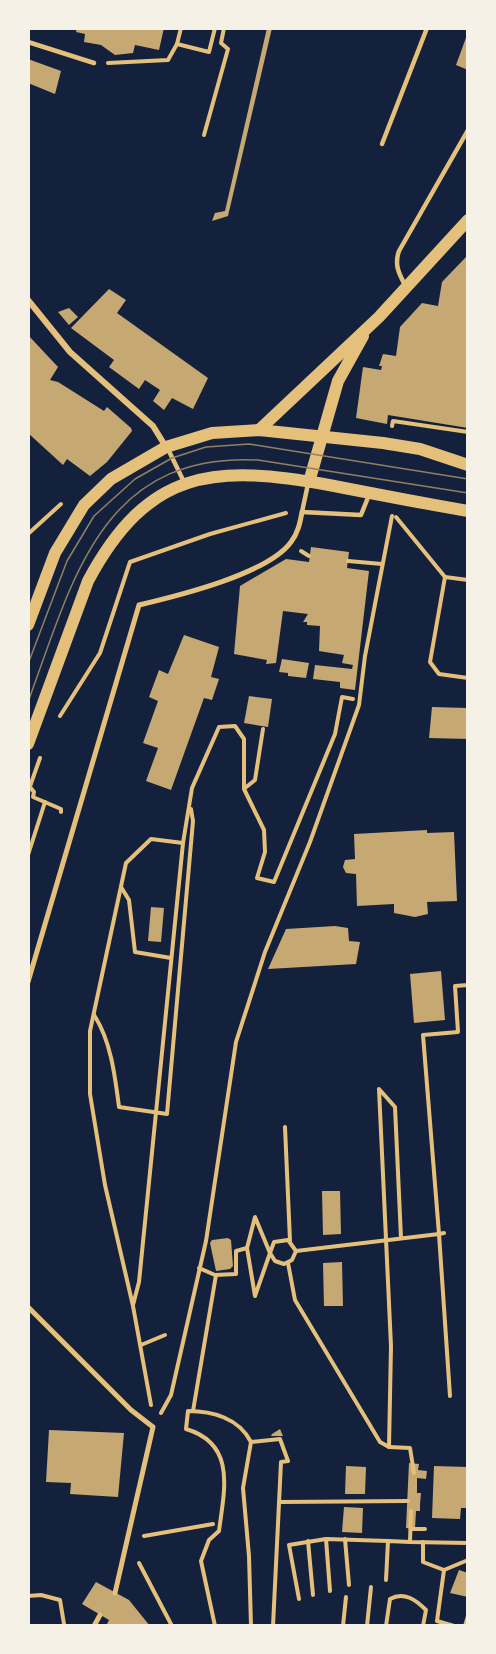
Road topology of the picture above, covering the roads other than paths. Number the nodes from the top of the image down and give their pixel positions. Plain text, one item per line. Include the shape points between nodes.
1 (427, 28) edge
2 (28, 42) edge
3 (94, 63) road end
4 (468, 130) edge
5 (382, 144) dead end
6 (468, 220) edge
7 (406, 287) junction
8 (28, 300) edge
9 (379, 316) junction
10 (259, 430) junction
11 (323, 438) junction
12 (166, 447) junction
13 (468, 465) edge
14 (309, 482) junction
15 (186, 485) junction
16 (370, 493) junction
17 (468, 511) edge
18 (302, 512) junction
19 (28, 626) edge
20 (28, 744) edge
21 (28, 982) edge
22 (28, 1307) edge
23 (115, 1593) dead end
24 (100, 1615) dead end
25 (94, 1626) edge

1 - 5 lane
2 - 3 lane
4 - 7 lane via 399,251 397,271
6 - 7 main road
7 - 9 main road
8 - 12 street via 70,352 153,426
9 - 10 main road
9 - 11 main road via 352,353 338,381
10 - 11 main road
10 - 12 main road via 212,433
11 - 13 main road via 420,449
11 - 14 main road
12 - 15 lane
12 - 19 main road via 111,479 84,506 55,554
14 - 15 main road via 233,474
14 - 16 main road
14 - 18 lane
15 - 20 main road via 135,515 100,560 88,581
16 - 17 main road
16 - 18 lane via 361,515
18 - 21 street via 290,544 264,562 207,589 139,605
22 - 23 street via 153,1427
24 - 25 street

